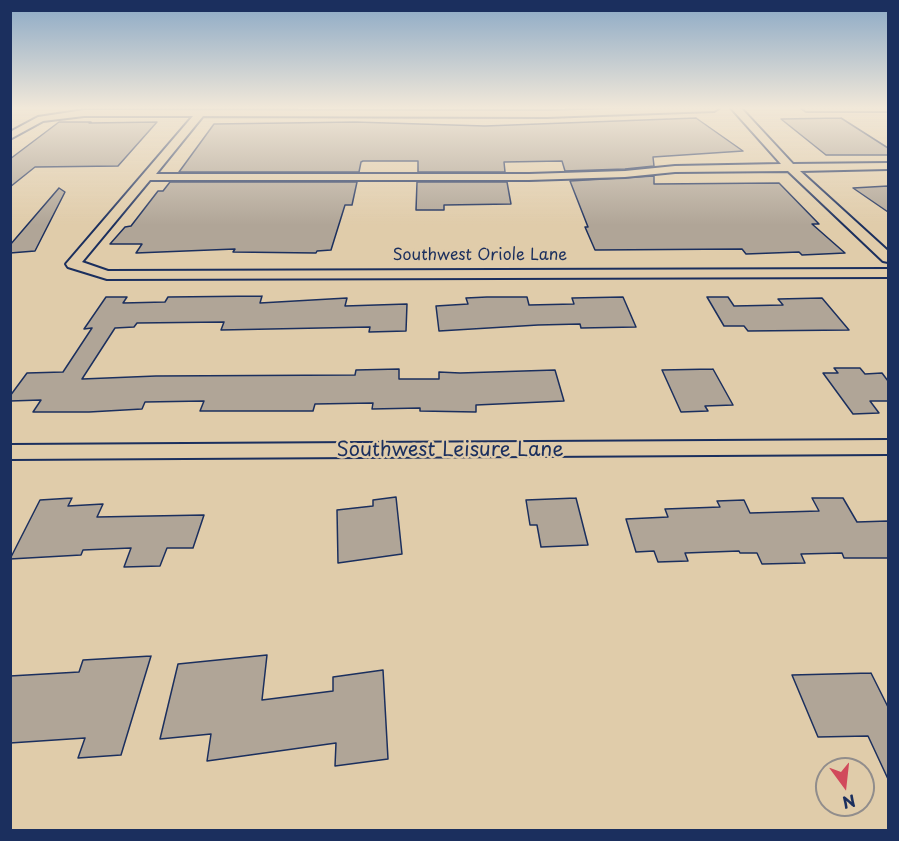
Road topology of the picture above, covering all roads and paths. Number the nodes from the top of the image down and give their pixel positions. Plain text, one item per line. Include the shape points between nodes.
1 (172, 147) edge
2 (773, 147) edge
3 (790, 166) junction
4 (888, 166) edge
5 (146, 177) junction
6 (888, 258) edge
7 (888, 273) edge
8 (888, 447) edge
9 (10, 452) edge

1 - 5 street
2 - 3 street
3 - 4 street
3 - 5 street via 529,177
3 - 6 street
5 - 7 street, Southwest Oriole Lane via 73,264 107,275
8 - 9 street, Southwest Leisure Lane

